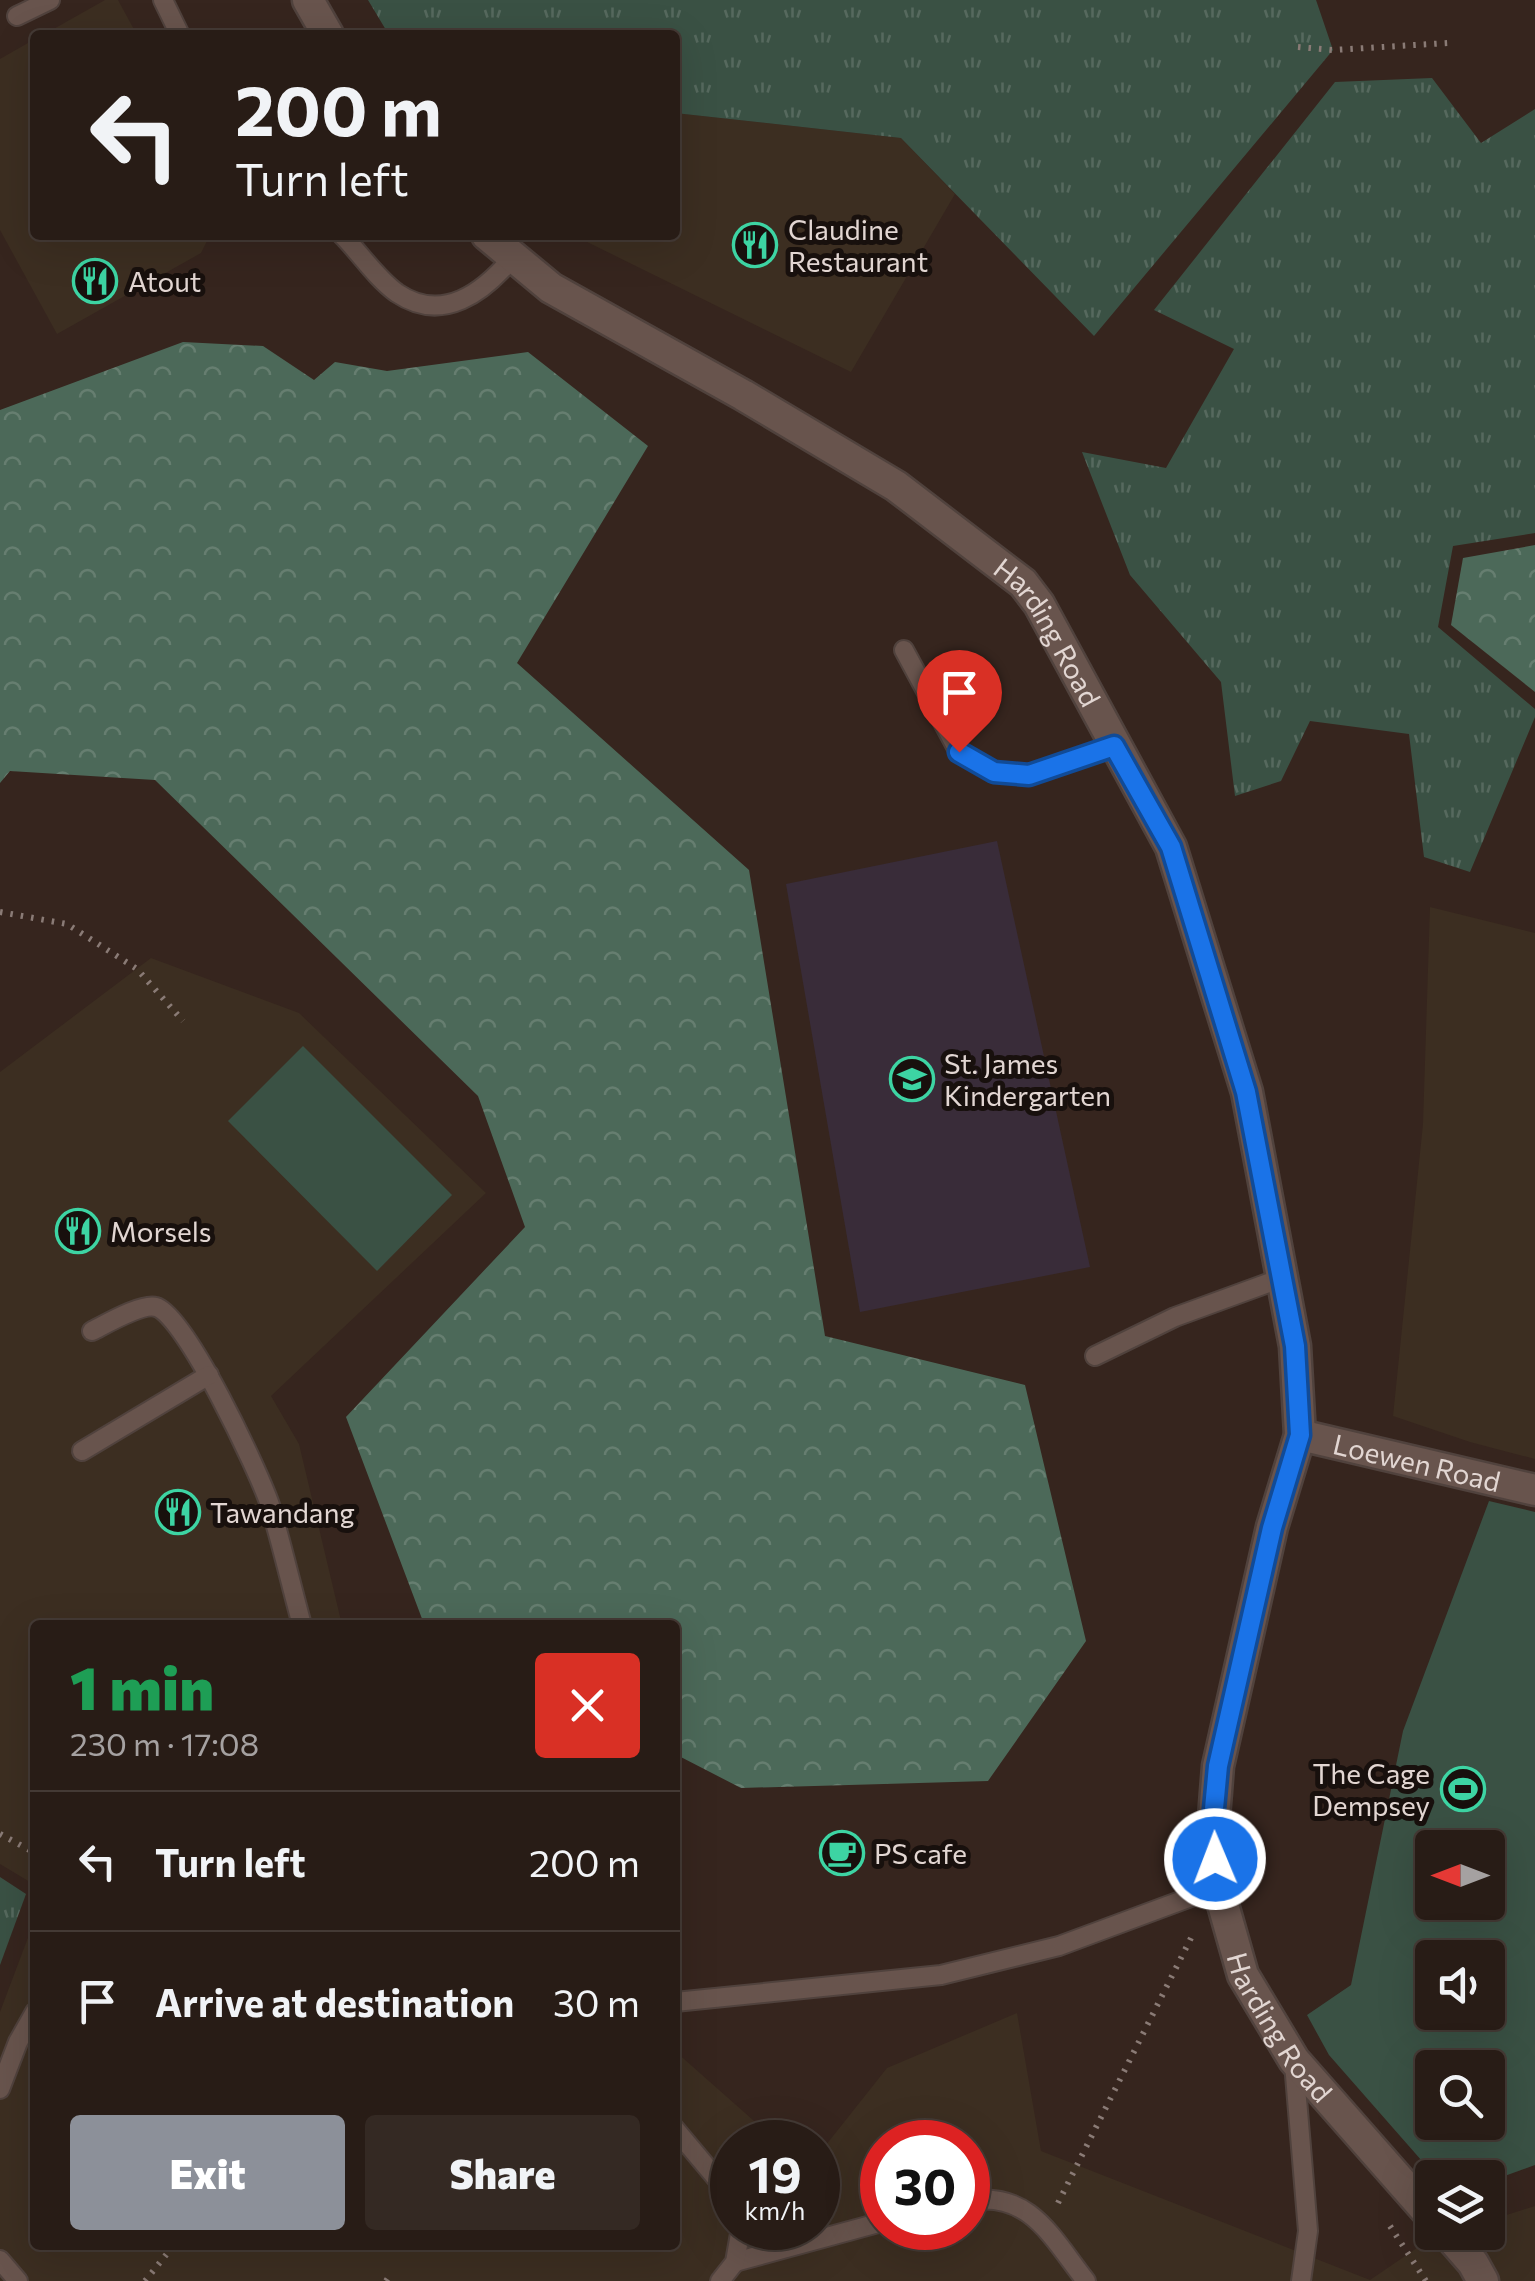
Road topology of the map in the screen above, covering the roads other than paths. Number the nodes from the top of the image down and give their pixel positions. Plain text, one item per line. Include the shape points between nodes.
1 (50, 0) edge
2 (162, 0) edge
3 (308, 0) edge
4 (17, 16) dead end
5 (177, 30) edge
6 (325, 30) edge
7 (347, 240) edge
8 (493, 240) edge
9 (513, 258) junction
10 (904, 650) dead end
11 (1114, 746) junction
12 (1282, 1278) junction
13 (92, 1331) dead end
14 (1095, 1356) dead end
15 (209, 1375) junction
16 (1300, 1435) junction
17 (82, 1451) dead end
18 (1535, 1490) edge
19 (301, 1620) edge
20 (1218, 1887) junction
21 (680, 2001) edge
22 (30, 2021) edge
23 (1294, 2060) junction
24 (0, 2089) edge
25 (680, 2135) edge
26 (710, 2171) edge
27 (990, 2198) edge
28 (1415, 2198) edge
29 (860, 2228) edge
30 (737, 2250) edge
31 (1462, 2250) edge
32 (0, 2260) edge
33 (735, 2262) junction
34 (18, 2281) edge
35 (720, 2281) edge
36 (1086, 2281) edge
37 (1301, 2281) edge
38 (1483, 2281) edge

1 - 4 lane
2 - 5 lane
3 - 6 street
7 - 9 lane via 396,292 432,305 479,292
8 - 9 street, Harding Road
9 - 11 street, Harding Road via 550,288 896,486 1023,583
10 - 11 lane via 959,752 994,772 1029,775
11 - 12 street, Harding Road via 1171,847 1246,1092
12 - 14 lane
12 - 16 street, Harding Road via 1295,1346
13 - 15 lane via 159,1307
15 - 17 lane
15 - 19 lane via 268,1502
16 - 18 street, Loewen Road
16 - 20 street, Harding Road via 1218,1766 1212,1830
20 - 21 lane via 1059,1946 941,1975
20 - 23 street, Harding Road via 1243,1975
22 - 24 lane
23 - 28 street, Harding Road
23 - 37 lane via 1308,2231
25 - 26 lane
27 - 36 lane via 1012,2201 1045,2229
29 - 33 lane
30 - 33 lane
31 - 38 street
32 - 34 lane
33 - 35 lane

